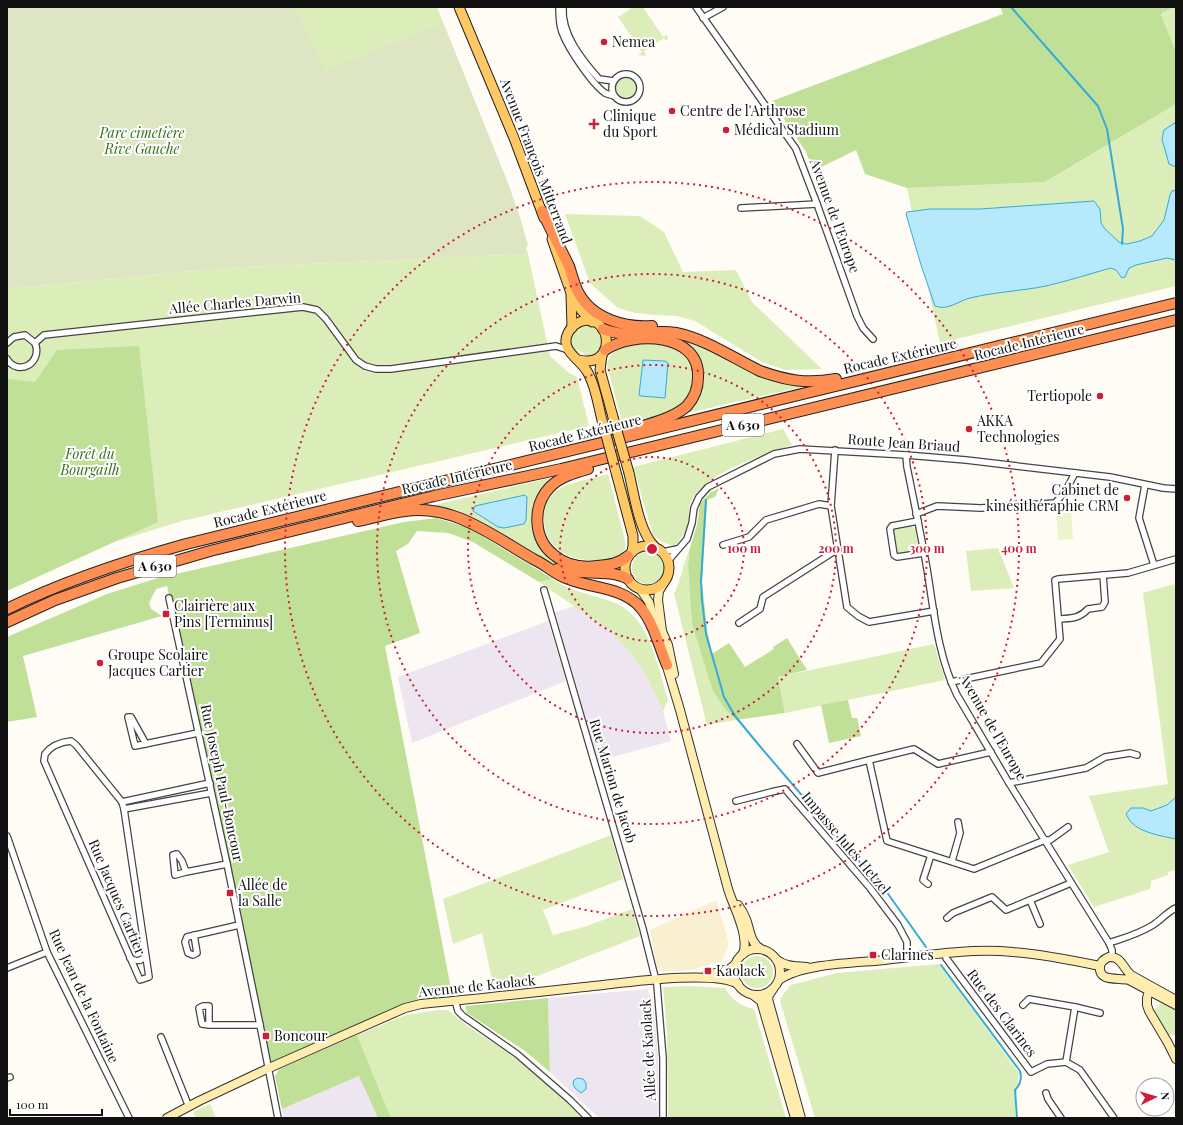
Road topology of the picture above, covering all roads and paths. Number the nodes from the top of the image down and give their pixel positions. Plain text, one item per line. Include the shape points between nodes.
1 (459, 7) edge
2 (559, 7) edge
3 (563, 7) edge
4 (696, 7) edge
5 (723, 7) edge
6 (703, 18) junction
7 (614, 81) junction
8 (614, 96) junction
9 (817, 204) junction
10 (741, 208) dead end
11 (542, 211) junction
12 (571, 293) junction
13 (1176, 303) edge
14 (1176, 320) edge
15 (592, 322) junction
16 (572, 328) junction
17 (603, 329) junction
18 (566, 338) junction
19 (872, 339) dead end
20 (7, 343) edge
21 (35, 343) junction
22 (556, 346) junction
23 (713, 347) junction
24 (568, 350) junction
25 (604, 352) junction
26 (7, 359) edge
27 (579, 360) junction
28 (877, 376) junction
29 (687, 438) junction
30 (605, 442) junction
31 (835, 450) junction
32 (906, 455) junction
33 (1074, 473) junction
34 (1145, 485) junction
35 (1176, 490) edge
36 (831, 506) junction
37 (916, 514) junction
38 (918, 521) junction
39 (308, 526) junction
40 (723, 544) dead end
41 (654, 546) junction
42 (677, 549) junction
43 (838, 549) junction
44 (663, 552) junction
45 (924, 553) junction
46 (630, 554) junction
47 (1176, 558) edge
48 (668, 560) junction
49 (1154, 565) junction
50 (548, 566) junction
51 (1103, 575) junction
52 (628, 579) junction
53 (664, 583) junction
54 (640, 589) junction
55 (544, 590) dead end
56 (169, 598) dead end
57 (7, 609) edge
58 (934, 611) junction
59 (1059, 619) junction
60 (7, 622) edge
61 (738, 623) dead end
62 (667, 665) junction
63 (951, 682) junction
64 (680, 710) junction
65 (198, 733) junction
66 (146, 744) junction
67 (796, 744) dead end
68 (991, 752) junction
69 (1137, 755) dead end
70 (869, 760) junction
71 (1009, 782) junction
72 (210, 783) junction
73 (211, 793) junction
74 (736, 801) dead end
75 (122, 802) junction
76 (124, 809) junction
77 (958, 822) dead end
78 (1068, 826) dead end
79 (7, 836) edge
80 (1045, 840) junction
81 (931, 855) junction
82 (952, 861) junction
83 (227, 864) junction
84 (186, 872) dead end
85 (1071, 883) junction
86 (928, 884) dead end
87 (728, 889) junction
88 (1030, 900) junction
89 (1176, 908) edge
90 (947, 918) dead end
91 (1040, 924) dead end
92 (239, 925) junction
93 (194, 935) dead end
94 (1109, 943) junction
95 (760, 949) junction
96 (47, 952) junction
97 (145, 954) junction
98 (744, 954) junction
99 (946, 954) junction
100 (1112, 956) junction
101 (907, 957) junction
102 (130, 958) junction
103 (777, 960) junction
104 (736, 964) junction
105 (1122, 965) junction
106 (1100, 966) junction
107 (813, 967) junction
108 (7, 968) edge
109 (701, 977) junction
110 (1116, 978) junction
111 (656, 980) junction
112 (779, 980) junction
113 (1141, 981) junction
114 (738, 984) junction
115 (773, 989) junction
116 (1149, 991) junction
117 (753, 994) junction
118 (455, 1000) junction
119 (1176, 1000) edge
120 (1176, 1005) edge
121 (1023, 1006) dead end
122 (1075, 1007) junction
123 (1100, 1013) dead end
124 (209, 1024) dead end
125 (260, 1026) junction
126 (161, 1037) dead end
127 (1168, 1043) junction
128 (1176, 1053) edge
129 (1176, 1059) edge
130 (1066, 1062) junction
131 (269, 1068) junction
132 (1046, 1093) dead end
133 (189, 1107) junction
134 (1112, 1117) edge
135 (129, 1118) edge
136 (167, 1118) edge
137 (278, 1118) edge
138 (588, 1118) edge
139 (663, 1118) edge
140 (795, 1118) edge
141 (801, 1118) edge
142 (1061, 1118) edge

1 - 11 main road, Avenue François Mitterrand
2 - 8 street via 562,31 572,51 595,83 606,94
3 - 7 street via 566,28 574,47 599,79
4 - 6 street, Avenue de l'Europe
5 - 6 street
6 - 9 street, Avenue de l'Europe via 796,149
7 - 8 street
7 - 8 street via 619,76 631,75 638,81 640,90 636,98 629,102 621,102
9 - 10 street
9 - 19 street, Avenue de l'Europe via 857,316
11 - 12 main road, Avenue François Mitterrand
11 - 23 highway via 578,292 596,312 623,325 674,328 691,333
12 - 15 main road, Avenue François Mitterrand
12 - 16 main road
13 - 28 highway, Rocade Extérieure / A 630
14 - 29 highway, Rocade Intérieure / A 630
15 - 16 main road via 581,322
15 - 17 main road, Avenue François Mitterrand
16 - 18 main road
17 - 23 highway via 623,334 674,332 690,336
17 - 25 main road via 607,339
18 - 22 street
18 - 24 main road
20 - 21 street via 19,335 28,337
21 - 22 street, Allée Charles Darwin via 44,335 303,307 317,310 356,360 376,369
21 - 26 street via 37,353 30,365 13,366
22 - 24 street, Allée Charles Darwin
23 - 28 highway via 760,371 795,381 823,381 867,373
24 - 27 main road
25 - 27 main road via 591,361
25 - 30 highway via 617,343 665,339 682,346 692,356 698,372 693,398 681,411 632,428
25 - 41 main road, bridge via 600,370 644,532
27 - 46 main road, bridge via 589,374 633,536 634,545
28 - 30 highway, Rocade Extérieure / A 630
29 - 39 highway, Rocade Intérieure / A 630
29 - 46 highway via 567,476 551,487 541,501 537,517 538,528 544,544 554,556 580,566 594,567 614,564
30 - 57 highway, Rocade Extérieure / A 630 via 174,547 112,566
31 - 32 street, Route Jean Briaud
31 - 36 street
31 - 42 street, Route Jean Briaud via 800,449 774,454 708,487 694,508 690,533
32 - 33 street, Route Jean Briaud
32 - 37 street, Avenue de l'Europe
33 - 34 street, Route Jean Briaud via 1110,477
33 - 37 street via 1065,492 1055,503 981,508 937,506
34 - 35 street, Route Jean Briaud
34 - 49 street via 1139,518
36 - 40 street via 819,504 766,520 749,537
36 - 43 street
37 - 38 street, Avenue de l'Europe
38 - 45 street, Avenue de l'Europe
38 - 45 street via 892,526 890,529 894,556 897,558
39 - 50 highway via 321,529 405,511 446,513 477,525
39 - 60 highway, Rocade Intérieure / A 630 via 210,550 117,578 55,600
41 - 44 main road
41 - 46 main road via 642,546
42 - 44 street
42 - 48 street, Route Jean Briaud
43 - 58 street via 847,607 858,616 869,622
43 - 61 street via 763,597 760,609
44 - 48 main road
45 - 58 street, Avenue de l'Europe
46 - 52 main road via 625,568
47 - 49 street
48 - 53 main road via 670,570
49 - 51 street via 1128,573
50 - 52 highway via 570,573 614,574
50 - 62 highway via 559,576 612,590 640,607 649,620
51 - 59 street via 1105,602 1102,607 1088,609 1078,617
51 - 59 street via 1055,580
52 - 54 main road
53 - 54 main road via 652,589
53 - 64 main road via 659,591 659,613
54 - 62 main road via 649,602
55 - 111 street, Rue Marion de Jacob
56 - 65 street, Rue Joseph Paul-Boncour
58 - 63 street, Avenue de l'Europe via 942,654
59 - 63 street via 1060,639 1041,663
62 - 64 main road
63 - 68 street, Avenue de l'Europe
64 - 87 main road
65 - 66 street
65 - 72 street, Rue Joseph Paul-Boncour
66 - 66 street via 135,746 128,717 131,717
67 - 70 street via 818,773
68 - 70 street via 938,764 914,748
68 - 71 street, Avenue de l'Europe
69 - 71 street via 1130,753 1105,758 1086,768
70 - 81 street via 887,841
71 - 80 street, Avenue de l'Europe
72 - 73 street, Rue Joseph Paul-Boncour
72 - 75 street
73 - 76 street
73 - 83 street, Rue Joseph Paul-Boncour
74 - 101 street, Impasse Jules Hetzel via 785,789 870,888 898,925 907,942
75 - 76 street, Rue Jacques Cartier
75 - 102 street, Rue Jacques Cartier via 71,741 49,749 45,754 44,760
76 - 97 street, Rue Jacques Cartier
77 - 82 street via 960,833
78 - 80 street via 1050,840
79 - 96 street, Rue Jean de la Fontaine
80 - 82 street via 974,869
80 - 85 street, Avenue de l'Europe
81 - 82 street
81 - 86 street via 923,880
83 - 84 street
83 - 92 street, Rue Joseph Paul-Boncour
85 - 88 street
85 - 94 street, Avenue de l'Europe
87 - 95 main road via 745,917 754,944
87 - 98 main road via 740,920 746,946
88 - 90 street via 1006,910 992,898 952,913
88 - 91 street
89 - 94 street via 1141,932
92 - 93 street
92 - 125 street, Rue Joseph Paul-Boncour
94 - 100 street, Avenue de l'Europe
95 - 98 main road
95 - 103 main road via 772,954
96 - 108 street
96 - 135 street, Rue Jean de la Fontaine
97 - 102 street via 144,958 138,961
97 - 102 street, Rue Jacques Cartier via 149,977 140,980
98 - 104 main road
99 - 101 main road
99 - 106 main road via 1012,952
99 - 130 street, Rue des Clarines via 946,958 1031,1072 1047,1064
100 - 105 main road
100 - 106 main road via 1103,960
101 - 107 main road
103 - 107 main road via 787,966
103 - 112 main road
104 - 109 main road, Avenue de Kaolack via 728,970
104 - 114 main road via 734,971
105 - 110 main road via 1122,972
105 - 113 main road
106 - 110 main road via 1103,976
107 - 112 main road
109 - 111 main road, Avenue de Kaolack
109 - 114 main road, Avenue de Kaolack via 729,980
110 - 116 main road via 1129,980
111 - 118 main road, Avenue de Kaolack
111 - 139 street, Allée de Kaolack via 663,1058
112 - 115 main road
113 - 116 main road
113 - 119 main road
114 - 117 main road
115 - 117 main road via 760,995
115 - 141 main road via 768,999
116 - 120 main road
116 - 127 main road via 1149,1011
117 - 140 main road via 761,1001
118 - 131 main road, Avenue de Kaolack via 406,1008
118 - 138 street via 458,1011 463,1016 517,1054
121 - 122 street via 1029,999
122 - 123 street
122 - 130 street
124 - 125 street
125 - 131 street, Rue Joseph Paul-Boncour
126 - 133 street
127 - 128 main road
127 - 129 main road
130 - 134 street via 1080,1070
131 - 133 main road, Avenue de Kaolack
131 - 137 street, Rue Joseph Paul-Boncour
132 - 142 street
133 - 136 main road, Avenue de Kaolack

